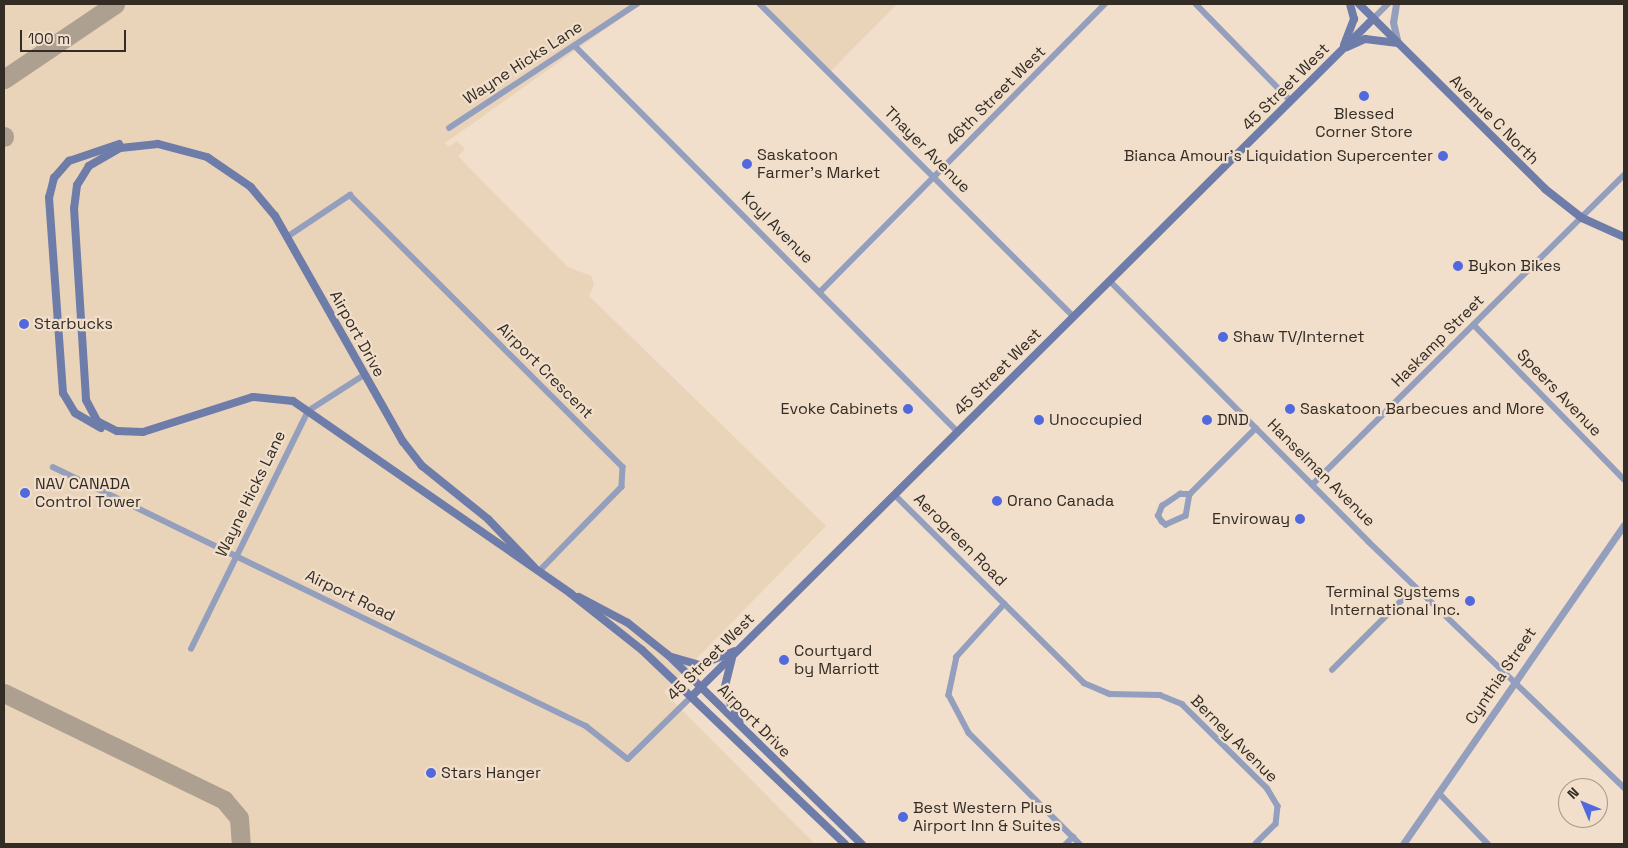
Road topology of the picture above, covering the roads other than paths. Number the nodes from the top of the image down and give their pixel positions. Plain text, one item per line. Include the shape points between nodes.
1 (637, 4) edge
2 (760, 4) edge
3 (1105, 4) edge
4 (1196, 4) edge
5 (1350, 4) edge
6 (1359, 4) edge
7 (1388, 4) edge
8 (1396, 4) edge
9 (1373, 19) junction
10 (1398, 43) junction
11 (574, 46) junction
12 (1343, 49) junction
13 (1291, 101) junction
14 (449, 128) dead end
15 (143, 144) junction
16 (1624, 175) edge
17 (935, 177) junction
18 (1582, 218) junction
19 (287, 237) junction
20 (1624, 237) edge
21 (1110, 281) junction
22 (820, 292) junction
23 (1074, 317) junction
24 (1474, 325) junction
25 (364, 375) junction
26 (308, 411) junction
27 (1256, 428) junction
28 (113, 430) junction
29 (958, 432) junction
30 (53, 467) dead end
31 (1624, 479) edge
32 (1313, 484) junction
33 (1190, 494) junction
34 (895, 495) junction
35 (1624, 525) edge
36 (236, 556) junction
37 (537, 569) junction
38 (1415, 587) junction
39 (570, 593) junction
40 (1005, 604) junction
41 (740, 648) junction
42 (191, 649) dead end
43 (668, 655) junction
44 (733, 655) junction
45 (1332, 670) dead end
46 (1514, 682) junction
47 (700, 688) junction
48 (692, 696) junction
49 (743, 730) junction
50 (628, 760) joint
51 (1624, 787) edge
52 (1439, 793) junction
53 (1073, 837) junction
54 (845, 844) edge
55 (862, 844) edge
56 (1066, 844) edge
57 (1080, 844) edge
58 (1256, 844) edge
59 (1403, 844) edge
60 (1488, 844) edge

1 - 11 street, Wayne Hicks Lane
2 - 17 street, Thayer Avenue
3 - 17 street, 46th Street West
4 - 13 street
5 - 12 main road via 1354,19
6 - 9 main road, Avenue C North
7 - 9 street, 45 Street West
8 - 10 street via 1393,22
9 - 10 main road, Avenue C North
9 - 12 main road, 45 Street West
10 - 12 main road via 1365,39
10 - 18 main road, Avenue C North via 1545,189
11 - 14 street, Wayne Hicks Lane
11 - 22 street, Koyl Avenue
12 - 13 main road, 45 Street West
13 - 21 main road, 45 Street West
15 - 19 main road, Airport Drive via 189,151 226,168 265,202
15 - 28 main road, Airport Drive via 120,148 96,160 79,180 74,199 86,400 97,421
15 - 28 main road, Airport Drive via 119,144 75,157 54,178 48,198 63,393 75,413
16 - 18 street, Haskamp Street
17 - 22 street, 46th Street West
17 - 23 street, Thayer Avenue
18 - 20 main road, Avenue C North
18 - 24 street, Haskamp Street
19 - 25 main road, Airport Drive
19 - 37 street, Airport Crescent via 350,195 624,469 622,487
21 - 23 main road, 45 Street West
21 - 27 street, Hanselman Avenue
22 - 29 street, Koyl Avenue
23 - 29 main road, 45 Street West
24 - 31 street, Speers Avenue
24 - 32 street, Haskamp Street
25 - 26 street
25 - 37 main road, Airport Drive via 422,466 488,519
26 - 28 main road, Airport Drive via 286,399 266,395 157,430
26 - 36 street, Wayne Hicks Lane
26 - 37 main road, Airport Drive
27 - 32 street, Hanselman Avenue
27 - 33 street
29 - 34 main road, 45 Street West
30 - 36 street, Airport Road
32 - 38 street, Hanselman Avenue
33 - 33 street via 1170,499 1158,516 1162,522 1166,525 1186,516
34 - 40 street, Aerogreen Road
34 - 41 main road, 45 Street West
35 - 46 street, Cynthia Street
36 - 42 street, Wayne Hicks Lane
36 - 50 street, Airport Road via 586,726
37 - 39 main road, Airport Drive
38 - 45 street
38 - 46 street, Hanselman Avenue
39 - 43 main road, Airport Drive via 628,623
39 - 48 main road, Airport Drive
40 - 53 street via 957,657 950,695 969,733
40 - 58 street, Berney Avenue via 1092,688 1110,694 1160,695 1182,704 1267,788 1278,806 1276,824
41 - 43 main road via 700,665
41 - 44 main road, 45 Street West
43 - 47 main road, Airport Drive
44 - 47 main road, 45 Street West
44 - 49 main road via 724,691
46 - 51 street, Hanselman Avenue
46 - 52 street, Cynthia Street
47 - 48 main road, 45 Street West
47 - 49 main road, Airport Drive
48 - 50 street, 45 Street West
48 - 54 main road, Airport Drive
49 - 55 main road, Airport Drive
52 - 59 street, Cynthia Street
52 - 60 street
53 - 56 street
53 - 57 street

